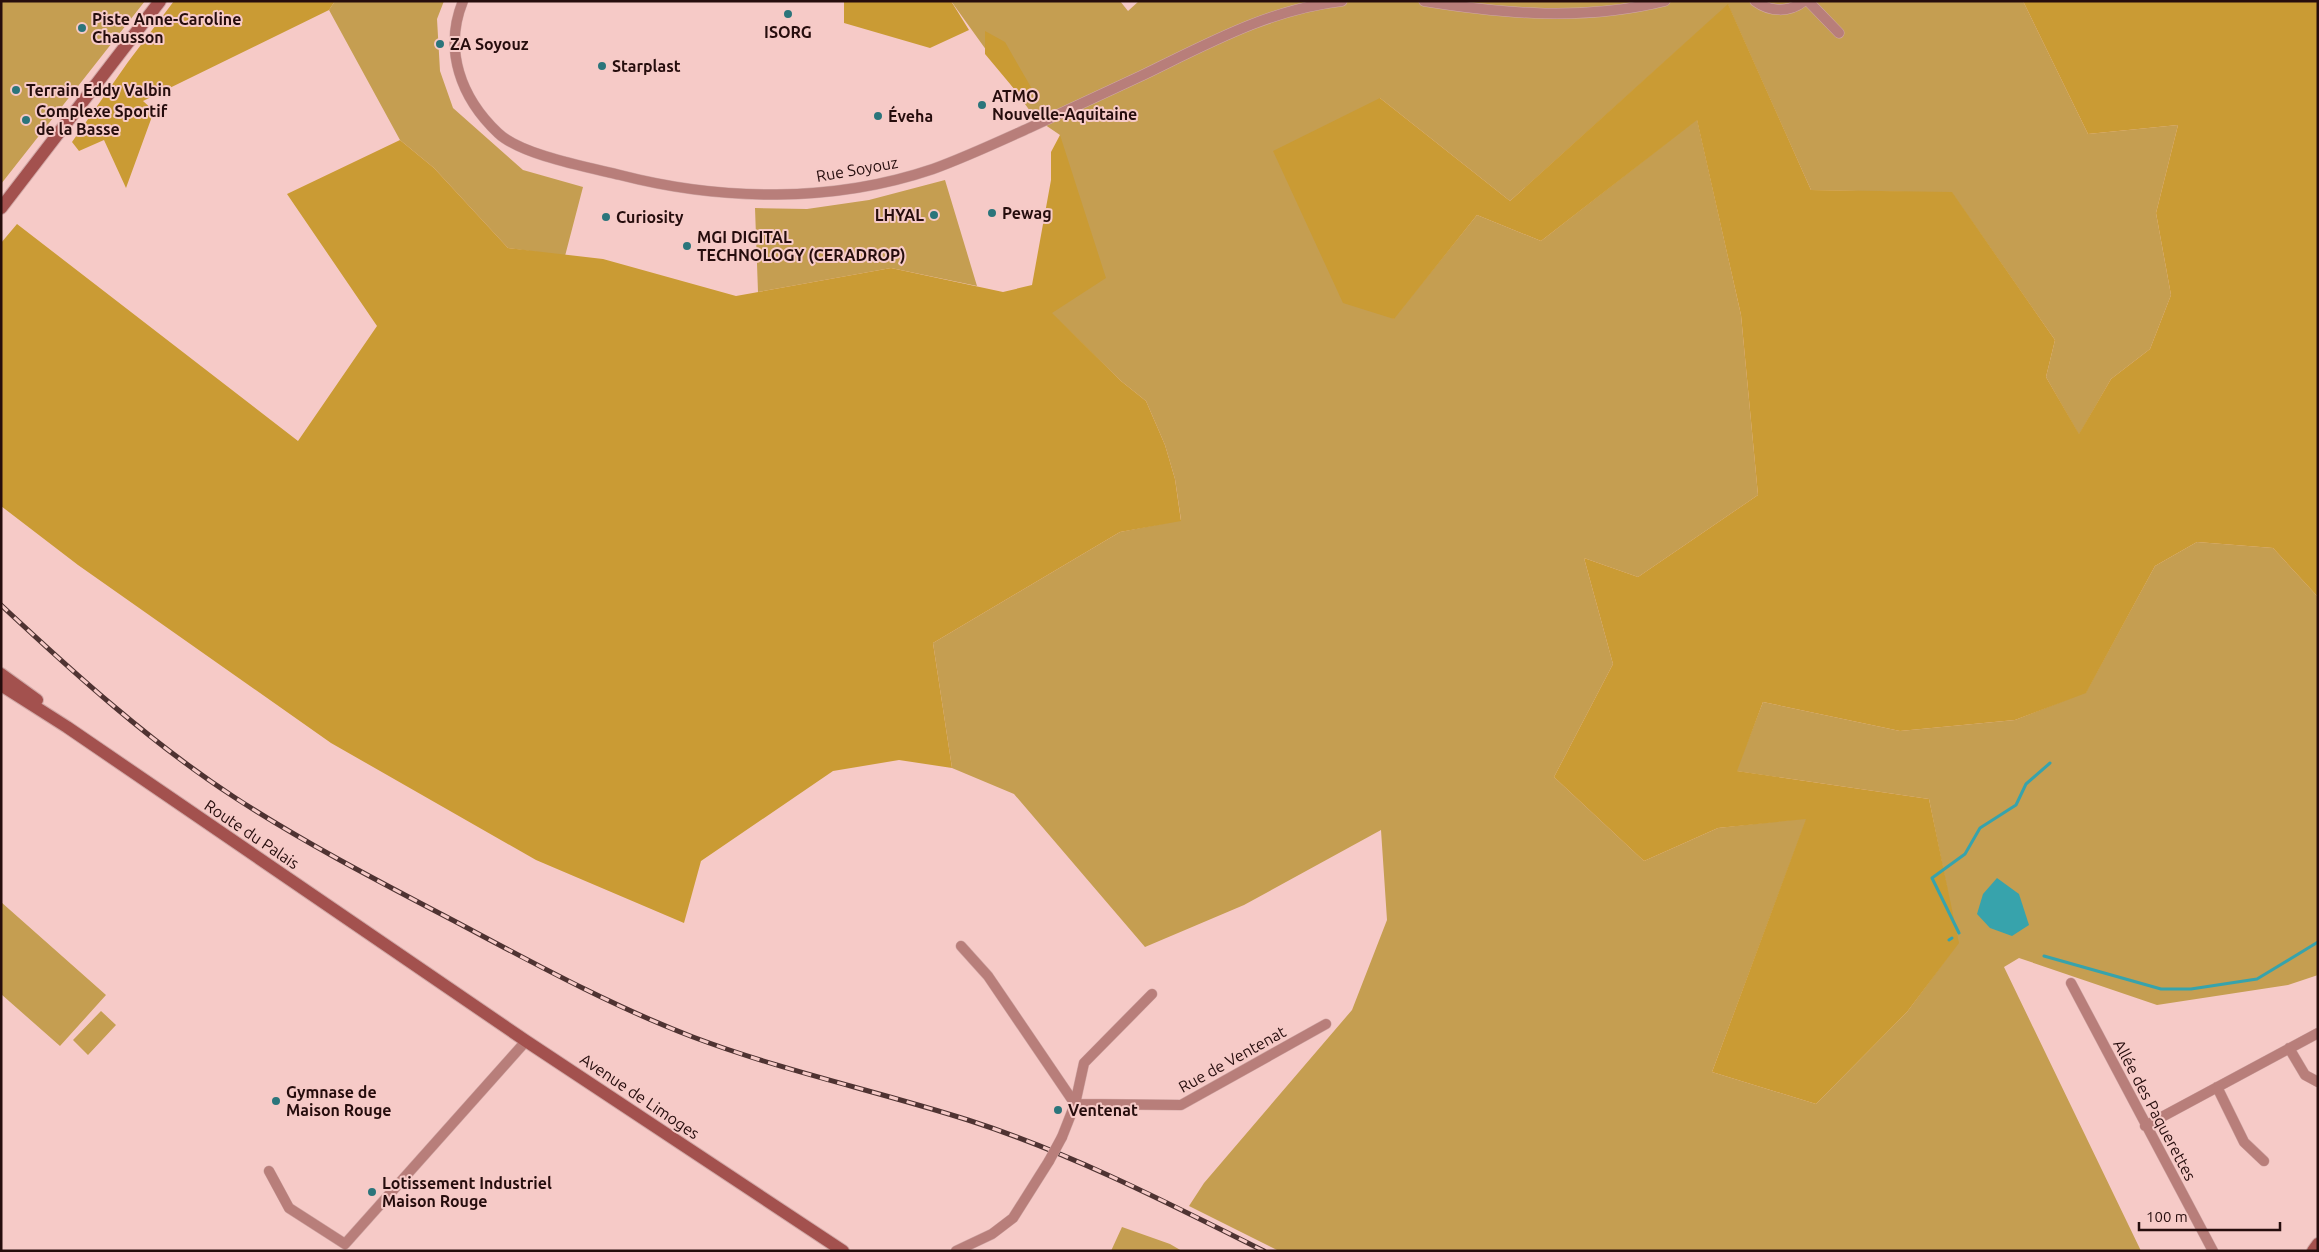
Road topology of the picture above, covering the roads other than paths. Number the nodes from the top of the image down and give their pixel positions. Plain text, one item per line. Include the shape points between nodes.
1 (160, 1) edge
2 (463, 1) edge
3 (1342, 1) edge
4 (1424, 1) edge
5 (1665, 1) edge
6 (1755, 1) edge
7 (1806, 1) edge
8 (1839, 33) dead end
9 (1, 208) edge
10 (1, 674) edge
11 (1, 685) edge
12 (67, 727) junction
13 (961, 946) dead end
14 (419, 967) joint
15 (2071, 983) dead end
16 (1152, 994) dead end
17 (1326, 1024) dead end
18 (2318, 1033) edge
19 (526, 1041) junction
20 (2289, 1048) junction
21 (2318, 1082) edge
22 (2217, 1087) junction
23 (1075, 1104) junction
24 (2145, 1126) junction
25 (2264, 1161) dead end
26 (269, 1172) dead end
27 (2318, 1244) edge
28 (843, 1251) edge
29 (956, 1251) edge
30 (2213, 1251) edge
31 (2313, 1251) edge

1 - 9 main road
2 - 3 street, Rue Soyouz via 457,15 455,53 463,88 481,117 504,139 556,158 656,184 722,194 768,195 820,192 885,182 932,169 1009,137 1235,31 1290,11
4 - 5 street via 1523,14 1579,14
6 - 7 street via 1767,8 1781,10
7 - 8 street
10 - 12 main road, Route du Palais via 58,716
11 - 12 main road, Route du Palais
12 - 14 main road, Route du Palais
13 - 23 street via 988,976
14 - 19 main road, Avenue de Limoges
15 - 24 street, Allée des Paquerettes
16 - 23 street via 1084,1064
17 - 23 street, Rue de Ventenat via 1181,1104
18 - 20 street
19 - 26 street via 345,1244 290,1208
19 - 28 main road, Avenue de Limoges
20 - 21 street via 2305,1075
20 - 22 street
22 - 24 street
22 - 25 street via 2244,1142
23 - 29 street, bridge via 1050,1161 1013,1218 992,1234
24 - 30 street, Allée des Paquerettes
27 - 31 main road

